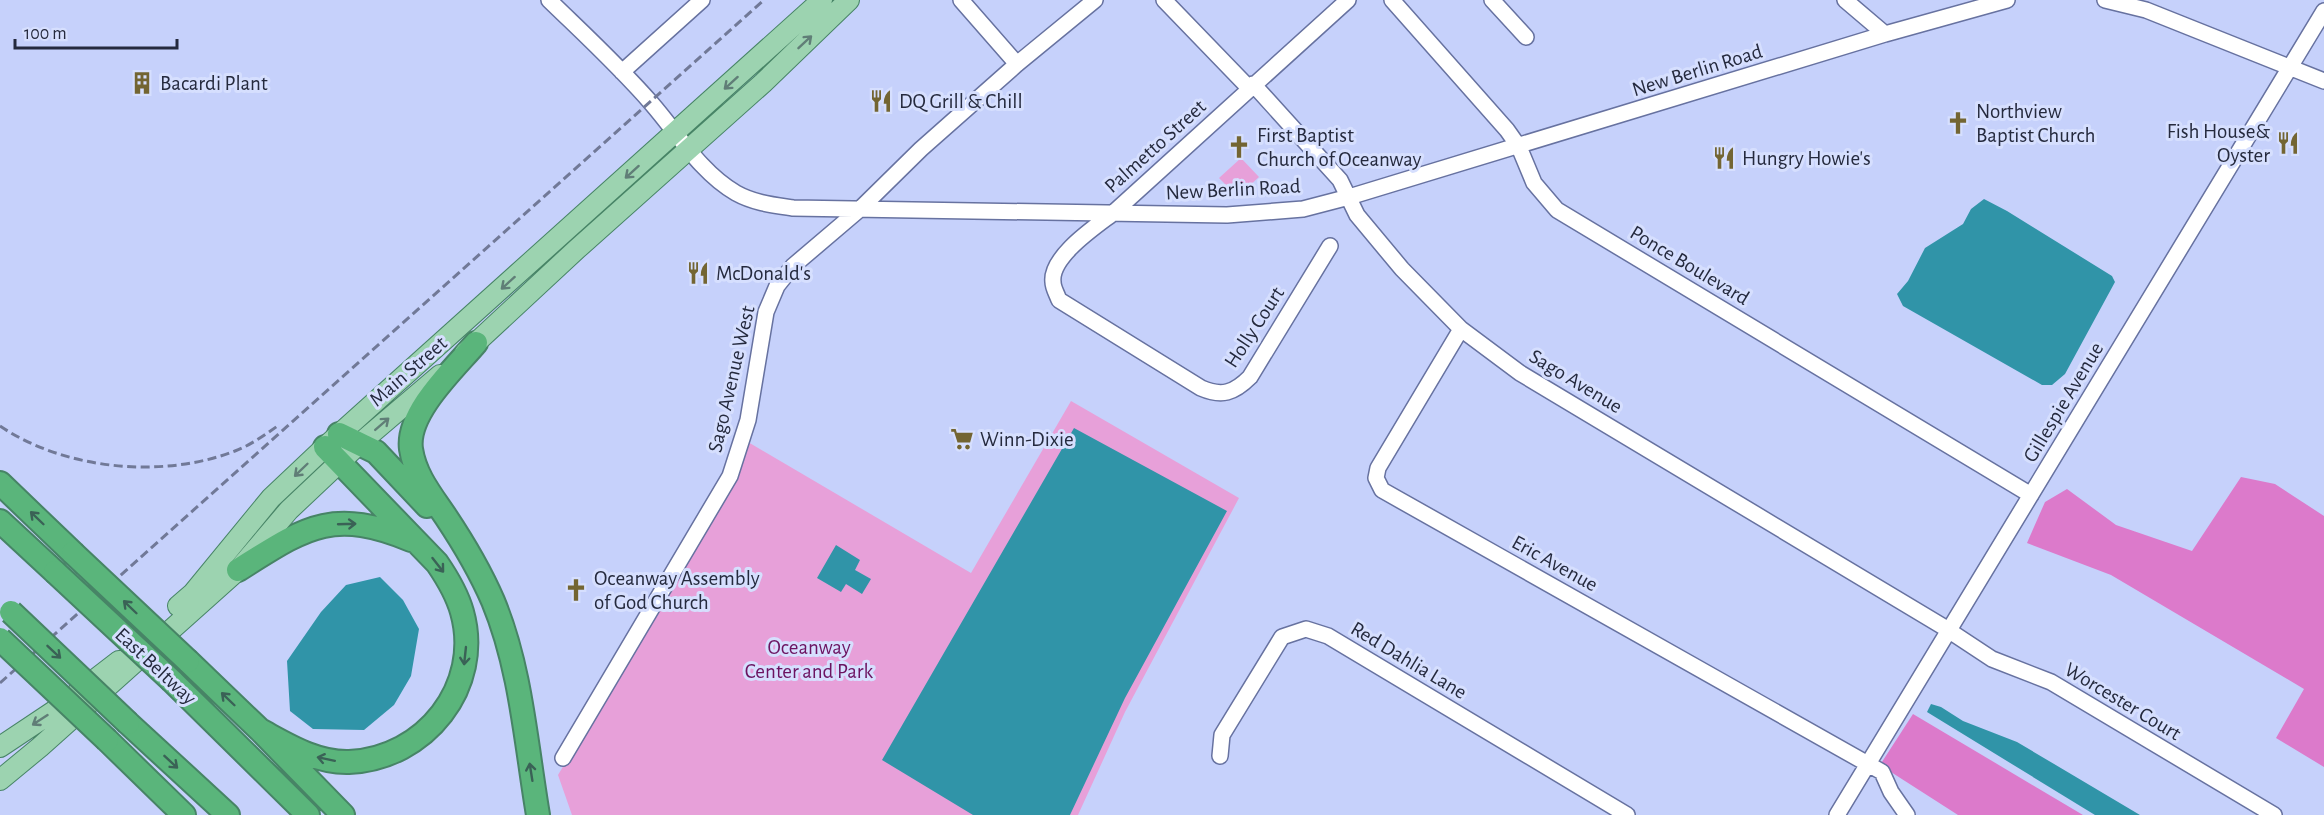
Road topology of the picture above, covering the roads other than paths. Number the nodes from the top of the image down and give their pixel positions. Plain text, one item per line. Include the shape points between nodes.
1 (549, 0) edge
2 (702, 0) edge
3 (822, 0) edge
4 (849, 0) edge
5 (961, 0) edge
6 (1095, 0) edge
7 (1164, 0) edge
8 (1348, 0) edge
9 (1392, 0) edge
10 (1492, 0) edge
11 (1845, 0) edge
12 (2007, 0) edge
13 (2105, 0) edge
14 (2324, 10) edge
15 (1885, 34) junction
16 (1526, 37) dead end
17 (1017, 64) junction
18 (2291, 68) junction
19 (622, 72) junction
20 (2324, 81) edge
21 (1251, 86) junction
22 (676, 133) junction
23 (1519, 147) junction
24 (688, 149) junction
25 (1349, 197) junction
26 (860, 208) junction
27 (1112, 214) junction
28 (1330, 246) dead end
29 (1101, 327) joint
30 (1461, 329) junction
31 (476, 343) junction
32 (341, 447) junction
33 (0, 483) edge
34 (2031, 495) junction
35 (0, 521) edge
36 (417, 542) junction
37 (473, 559) junction
38 (238, 570) junction
39 (6, 607) edge
40 (1949, 630) junction
41 (0, 639) edge
42 (260, 730) junction
43 (0, 747) edge
44 (1220, 756) dead end
45 (563, 758) dead end
46 (1868, 764) junction
47 (0, 780) edge
48 (178, 810) edge
49 (228, 815) edge
50 (308, 815) edge
51 (343, 815) edge
52 (538, 815) edge
53 (1626, 815) edge
54 (1837, 815) edge
55 (1907, 815) edge
56 (2274, 815) edge

1 - 19 street, New Berlin Road
2 - 19 street
3 -> 22 main road, Main Street
24 -> 4 main road, Main Street
5 - 17 street
6 - 17 street, Sago Avenue West
7 - 21 street, Sago Avenue
8 - 21 street, Palmetto Street
9 - 23 street, Ponce Boulevard
10 - 16 street
11 - 15 street
12 - 15 street, New Berlin Road
13 - 18 street via 2146,10
14 - 18 street, Gillespie Avenue
15 - 23 street, New Berlin Road
17 - 26 street, Sago Avenue West
18 - 20 street
18 - 34 street, Gillespie Avenue
19 - 22 street, New Berlin Road
21 - 25 street, Sago Avenue via 1340,180
21 - 27 street, Palmetto Street
22 - 24 street, New Berlin Road
22 -> 32 main road, Main Street
23 - 25 street, New Berlin Road
23 - 34 street, Ponce Boulevard via 1534,183 1557,210
24 - 26 street, New Berlin Road via 710,173 753,201 793,208
24 - 31 main road, Main Street
25 - 27 street, New Berlin Road via 1270,213
25 - 30 street, Sago Avenue via 1357,215 1402,269
26 - 27 street, New Berlin Road
26 - 45 street, Sago Avenue West via 793,266 777,286 766,312 748,420 730,476
27 - 29 street, Palmetto Street via 1066,253 1056,266 1052,281 1059,300
28 - 29 street, Holly Court via 1250,377 1226,393 1201,388
30 - 40 street, Sago Avenue via 1520,373
30 - 46 street, Eric Avenue via 1378,468 1376,478 1382,490
32 -> 31 main road, Main Street
31 - 37 highway via 432,393 416,419 411,448 425,488
32 - 36 highway
32 - 37 highway via 376,452
32 - 38 main road, Main Street
32 -> 43 main road, Main Street via 272,498 193,593 114,666
42 -> 33 highway, bridge
34 - 40 street, Gillespie Avenue
35 - 50 highway, East Beltway, bridge via 172,681
38 -> 36 highway via 298,533 320,526 360,523
36 -> 42 highway via 449,580 465,628 464,670 439,719 415,742 382,757 349,762 300,752
52 -> 37 highway via 511,652
38 - 47 main road, Main Street
39 -> 49 highway, bridge
40 - 46 street, Gillespie Avenue
40 - 56 street, Worcester Court via 1992,659 2051,682
41 - 48 highway, bridge
42 - 51 highway
44 - 53 street, Red Dahlia Lane via 1222,735 1282,637 1306,629 1328,636
46 - 54 street, Gillespie Avenue
46 - 55 street via 1882,772

